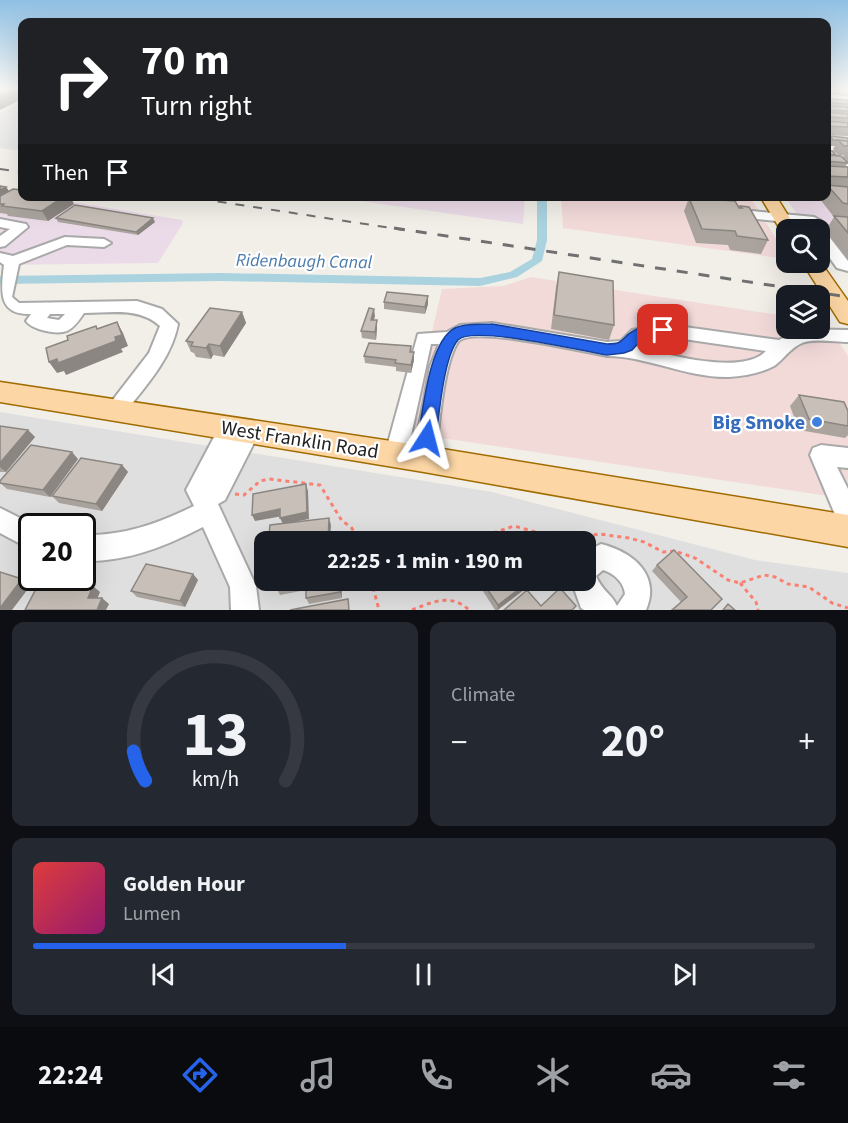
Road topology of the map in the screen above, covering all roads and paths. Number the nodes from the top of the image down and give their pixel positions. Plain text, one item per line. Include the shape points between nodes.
1 (831, 136) edge
2 (848, 138) edge
3 (831, 141) edge
4 (848, 142) edge
5 (848, 148) edge
6 (837, 160) edge
7 (771, 201) edge
8 (752, 215) edge
9 (783, 219) edge
10 (776, 221) edge
11 (0, 223) edge
12 (0, 243) edge
13 (104, 243) dead end
14 (830, 246) edge
15 (830, 263) edge
16 (845, 265) edge
17 (7, 270) edge
18 (818, 273) edge
19 (848, 318) edge
20 (848, 336) edge
21 (451, 338) junction
22 (781, 347) junction
23 (619, 349) junction
24 (0, 392) edge
25 (115, 410) junction
26 (239, 429) junction
27 (410, 456) junction
28 (848, 458) edge
29 (231, 492) dead end
30 (206, 505) junction
31 (848, 516) edge
32 (0, 520) edge
33 (18, 530) edge
34 (354, 531) edge
35 (500, 531) edge
36 (532, 531) edge
37 (848, 531) edge
38 (596, 535) edge
39 (96, 549) edge
40 (596, 560) edge
41 (740, 583) junction
42 (374, 591) edge
43 (588, 591) edge
44 (848, 608) edge
45 (245, 610) edge
46 (379, 610) edge
47 (412, 610) edge
48 (469, 610) edge
49 (605, 610) edge
50 (628, 610) edge
51 (758, 610) edge

1 - 2 street
3 - 4 street
5 - 6 street
7 - 9 main road
8 - 10 street
11 - 12 street via 21,227
13 - 17 street via 65,241
14 - 16 street
15 - 16 street
17 - 25 street via 4,297 17,309 149,309 164,317 169,334 163,347
18 - 19 main road
20 - 22 street via 801,335
21 - 23 street via 460,331 492,329
21 - 27 street
21 - 27 street via 424,338
22 - 23 street via 663,330 638,334
22 - 23 street via 776,356 762,365 735,369 680,364
24 - 25 main road, West Franklin Road
25 - 26 main road, West Franklin Road
26 - 27 main road, West Franklin Road
26 - 30 street via 218,492
27 - 37 main road, West Franklin Road
28 - 31 street via 821,455
29 - 34 path via 244,495 260,481 269,479 321,485 342,521
30 - 39 street via 151,540
30 - 45 street via 243,586
32 - 33 street
35 - 36 path via 514,526
38 - 41 path via 644,542 663,552 675,551
40 - 50 street via 618,561 626,567 638,593
41 - 44 path via 764,575 809,587 832,603
41 - 51 path
42 - 46 path
43 - 49 street
47 - 48 path via 453,598

